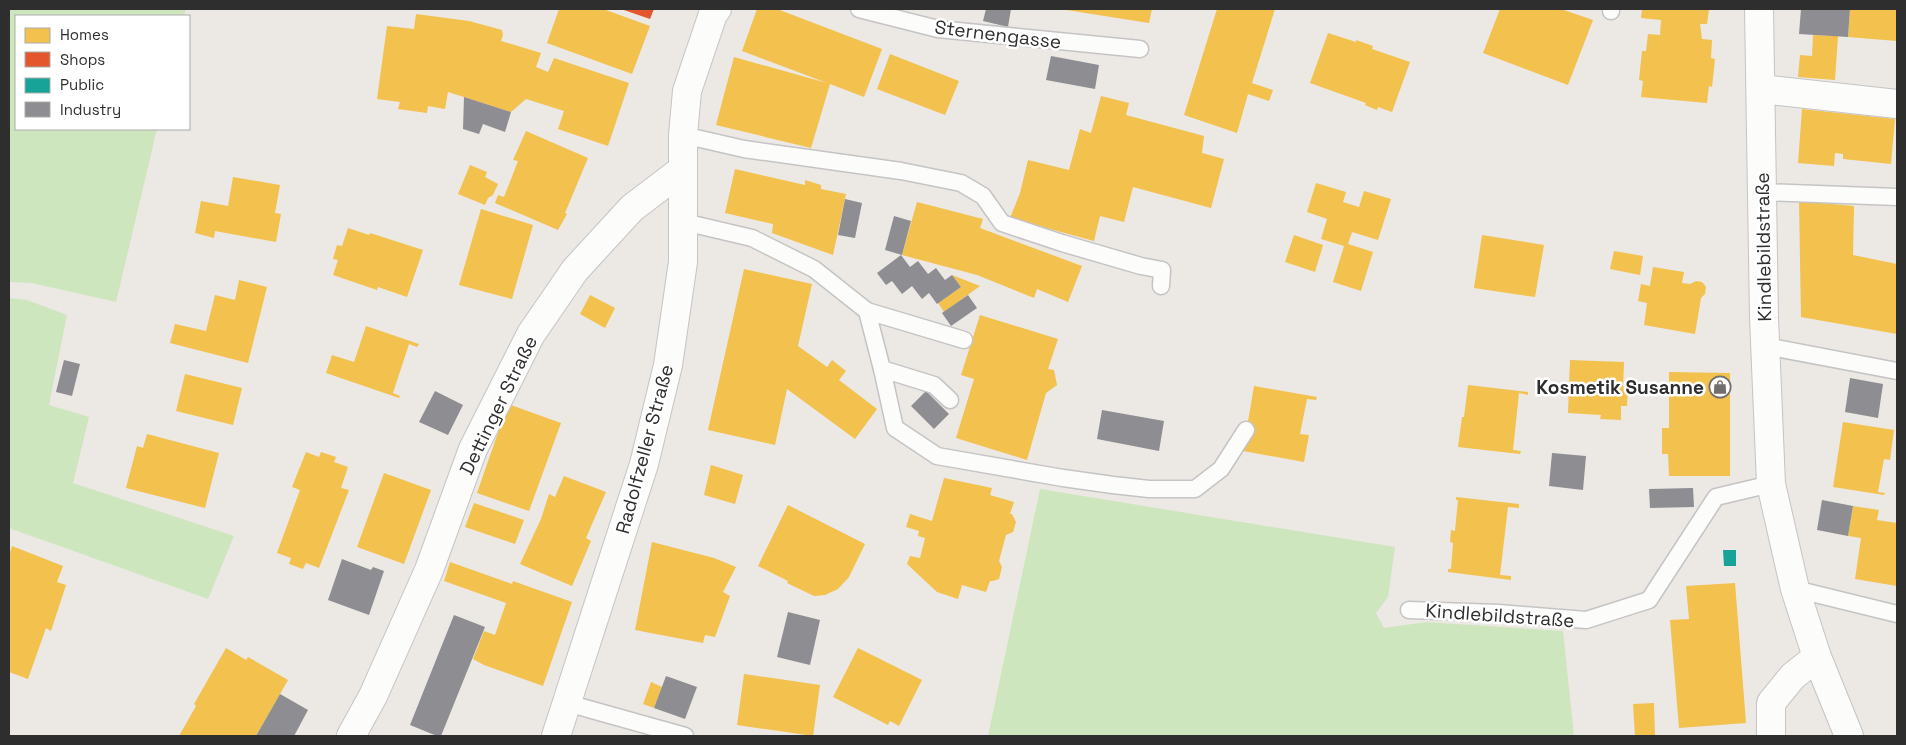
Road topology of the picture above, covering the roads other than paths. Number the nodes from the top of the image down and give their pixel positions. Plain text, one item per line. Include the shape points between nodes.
1 (717, 9) edge
2 (859, 9) edge
3 (1759, 9) edge
4 (1140, 49) dead end
5 (1761, 89) junction
6 (1897, 104) edge
7 (683, 135) junction
8 (682, 170) junction
9 (1762, 192) junction
10 (1897, 197) edge
11 (684, 222) junction
12 (1161, 286) dead end
13 (866, 311) junction
14 (964, 340) dead end
15 (1765, 346) junction
16 (882, 369) junction
17 (1897, 370) edge
18 (950, 400) dead end
19 (1246, 430) dead end
20 (1771, 484) junction
21 (1795, 589) junction
22 (1409, 610) dead end
23 (1897, 614) edge
24 (1817, 657) junction
25 (567, 703) junction
26 (351, 736) edge
27 (556, 736) edge
28 (685, 736) edge
29 (1771, 736) edge
30 (1849, 736) edge

1 - 7 main road, Radolfzeller Straße via 687,91
2 - 4 lane, Sternengasse via 938,29
3 - 5 main road, Kindlebildstraße
5 - 6 main road
5 - 9 main road, Kindlebildstraße
7 - 8 main road, Radolfzeller Straße
7 - 12 lane via 961,184 983,196 1002,223 1062,244 1162,270
8 - 11 main road, Radolfzeller Straße
8 - 26 main road, Dettinger Straße via 632,208 576,270 531,334 473,449 429,570 373,696
9 - 10 lane
9 - 15 main road, Kindlebildstraße
11 - 13 lane via 752,238 814,268
11 - 25 main road, Radolfzeller Straße via 683,262 668,365 654,427
13 - 14 lane
13 - 16 lane
15 - 17 lane
15 - 20 main road, Kindlebildstraße
16 - 18 lane via 934,385
16 - 19 lane via 895,428 937,456 1054,477 1149,489 1195,490 1221,469
20 - 21 main road, Kindlebildstraße
20 - 22 lane, Kindlebildstraße via 1716,497 1649,600 1586,620
21 - 23 lane
21 - 24 main road, Kindlebildstraße
24 - 29 main road via 1792,676 1771,703
24 - 30 main road, Kindlebildstraße
25 - 27 main road, Radolfzeller Straße
25 - 28 lane

